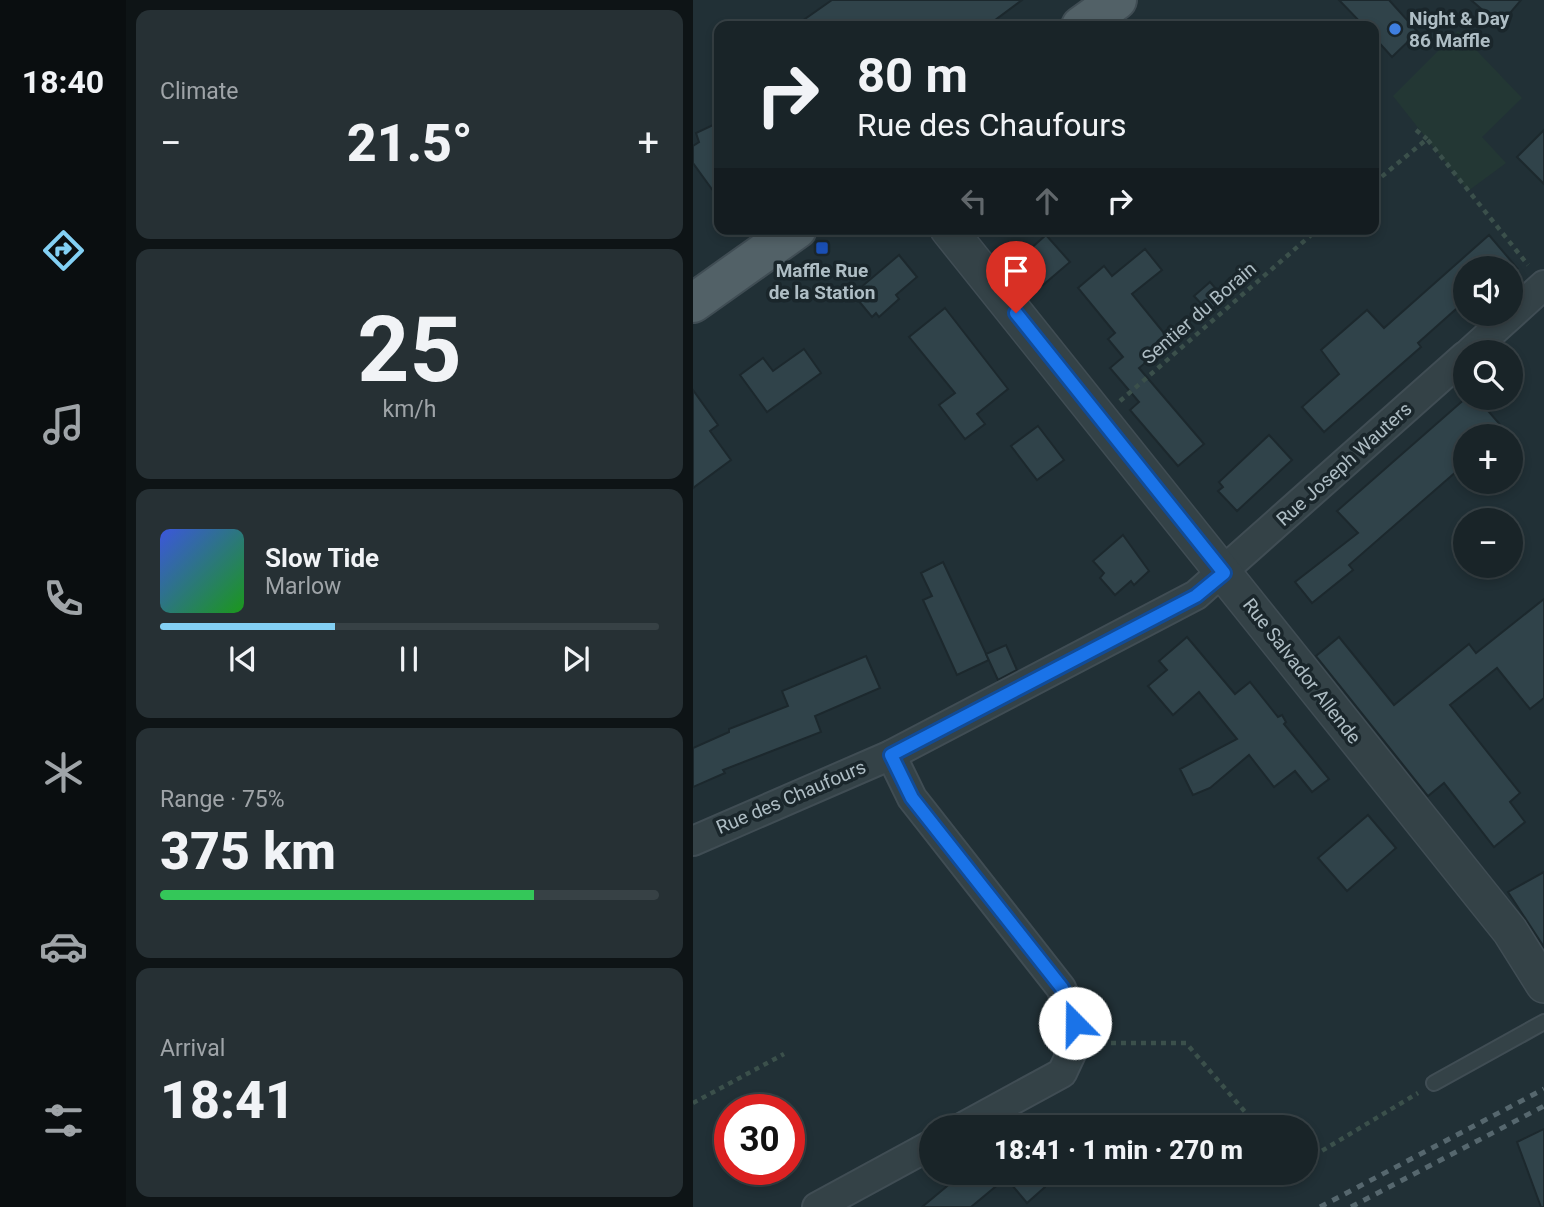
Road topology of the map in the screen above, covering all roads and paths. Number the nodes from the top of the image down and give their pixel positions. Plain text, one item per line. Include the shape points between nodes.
1 (1117, 0) edge
2 (1088, 21) edge
3 (1416, 131) dead end
4 (1427, 139) junction
5 (1379, 179) edge
6 (789, 235) edge
7 (954, 235) edge
8 (1311, 235) edge
9 (1544, 285) edge
10 (693, 303) edge
11 (1482, 340) edge
12 (1453, 367) edge
13 (1101, 418) junction
14 (1224, 573) junction
15 (891, 755) junction
16 (693, 841) edge
17 (1544, 985) edge
18 (1544, 1021) edge
19 (1076, 1043) junction
20 (783, 1054) dead end
21 (1434, 1083) joint
22 (693, 1103) edge
23 (985, 1115) edge
24 (1248, 1115) edge
25 (919, 1151) edge
26 (1318, 1153) edge
27 (817, 1207) edge

1 - 2 main road
3 - 4 path
4 - 5 path
4 - 9 path
6 - 10 main road
7 - 13 street, Rue Salvador Allende
8 - 13 path, Sentier du Borain
9 - 11 street
12 - 14 street, Rue Joseph Wauters
13 - 14 street, Rue Salvador Allende
14 - 15 street, Rue des Chaufours via 1196,596
14 - 17 street, Rue Salvador Allende via 1510,931
15 - 16 street, Rue des Chaufours
15 - 19 street, Rue des Chaufours via 912,798 1062,988 1075,1023
18 - 21 lane
19 - 23 street via 1062,1073
19 - 24 path via 1186,1043
20 - 22 path
21 - 26 path
25 - 27 street

